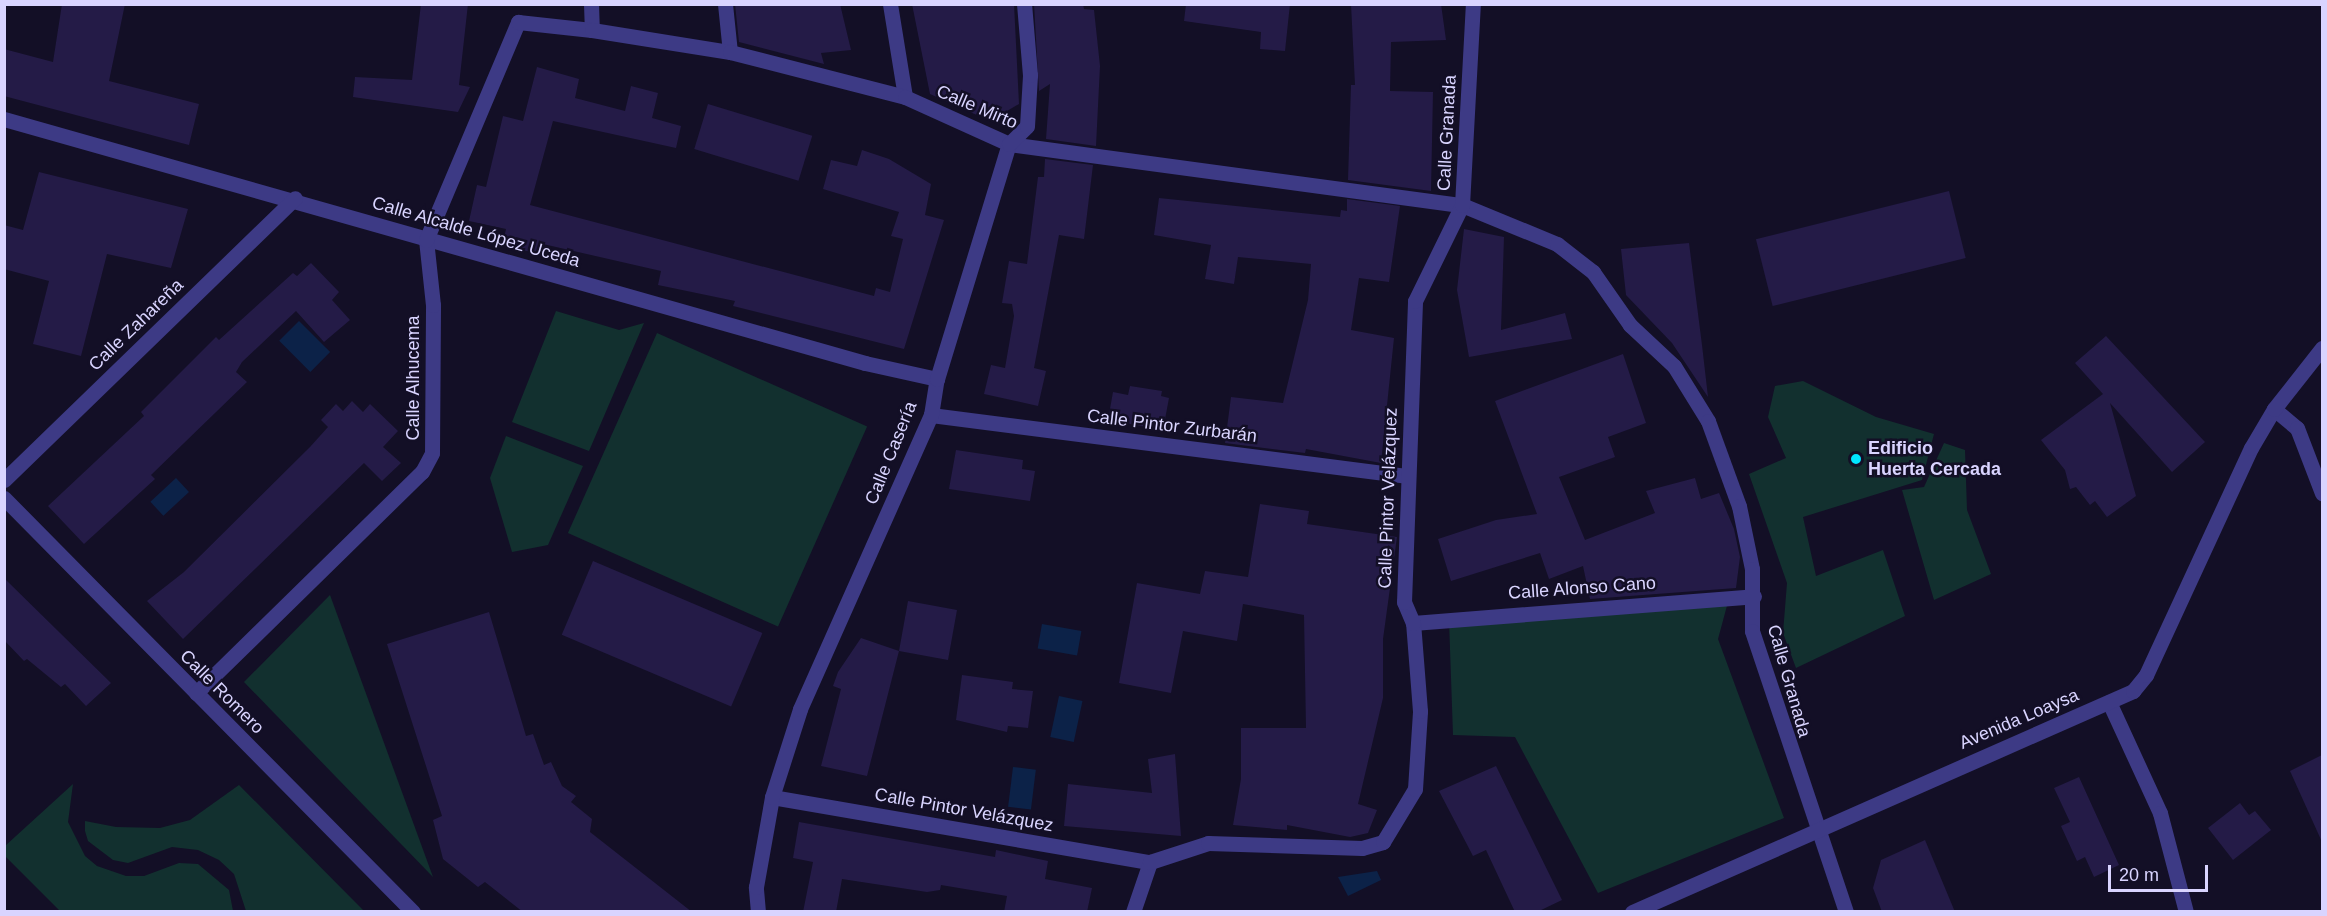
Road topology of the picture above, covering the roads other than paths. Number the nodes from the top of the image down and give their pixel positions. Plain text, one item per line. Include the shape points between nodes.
1 (591, 4) edge
2 (725, 4) edge
3 (890, 4) edge
4 (1024, 4) edge
5 (1473, 4) edge
6 (518, 22) joint
7 (592, 30) junction
8 (730, 52) junction
9 (905, 97) junction
10 (4, 119) edge
11 (1009, 144) junction
12 (295, 198) junction
13 (1462, 205) junction
14 (426, 240) junction
15 (2322, 348) edge
16 (937, 379) junction
17 (2274, 409) junction
18 (931, 415) junction
19 (1408, 476) junction
20 (4, 480) edge
21 (2322, 494) edge
22 (4, 498) edge
23 (1754, 596) junction
24 (1413, 622) junction
25 (196, 693) junction
26 (2109, 702) junction
27 (772, 797) junction
28 (1815, 831) junction
29 (1150, 862) junction
30 (413, 912) edge
31 (758, 912) edge
32 (1133, 912) edge
33 (1632, 912) edge
34 (1846, 912) edge
35 (2186, 912) edge

1 - 7 street
2 - 8 street
3 - 9 street
4 - 11 street, Calle Casería via 1030,75 1027,126
5 - 13 street, Calle Granada
6 - 7 street, Calle Mirto
6 - 14 street, Calle Alhucema
7 - 8 street, Calle Mirto
8 - 9 street, Calle Mirto
9 - 11 street, Calle Mirto
10 - 12 street, Calle Alcalde López Uceda
11 - 13 street, Calle Mirto
11 - 16 street, Calle Casería
12 - 14 street, Calle Alcalde López Uceda
12 - 20 street, Calle Zahareña
13 - 19 street, Calle Pintor Velázquez via 1415,301
13 - 23 street, Calle Granada via 1557,244 1593,272 1630,325 1674,366 1708,421 1739,506
14 - 16 street, Calle Alcalde López Uceda via 865,363
14 - 25 street, Calle Alhucema via 433,305 432,453 422,472
15 - 17 street, Avenida Loaysa
16 - 18 street, Calle Casería
17 - 21 street via 2297,428
17 - 26 street, Avenida Loaysa via 2146,675 2133,691
18 - 19 street, Calle Pintor Zurbarán
18 - 27 street, Calle Casería via 800,709
19 - 24 street, Calle Pintor Velázquez via 1404,602
22 - 25 street, Calle Romero
23 - 24 street, Calle Alonso Cano
23 - 28 street, Calle Granada via 1751,627
24 - 29 street, Calle Pintor Velázquez via 1420,711 1415,789 1383,842 1362,848 1209,843
25 - 30 street, Calle Romero
26 - 28 street, Avenida Loaysa
26 - 35 street via 2160,813
27 - 29 street, Calle Pintor Velázquez
27 - 31 street, Calle Casería via 756,887
28 - 33 street, Avenida Loaysa
28 - 34 street, Calle Granada
29 - 32 street

